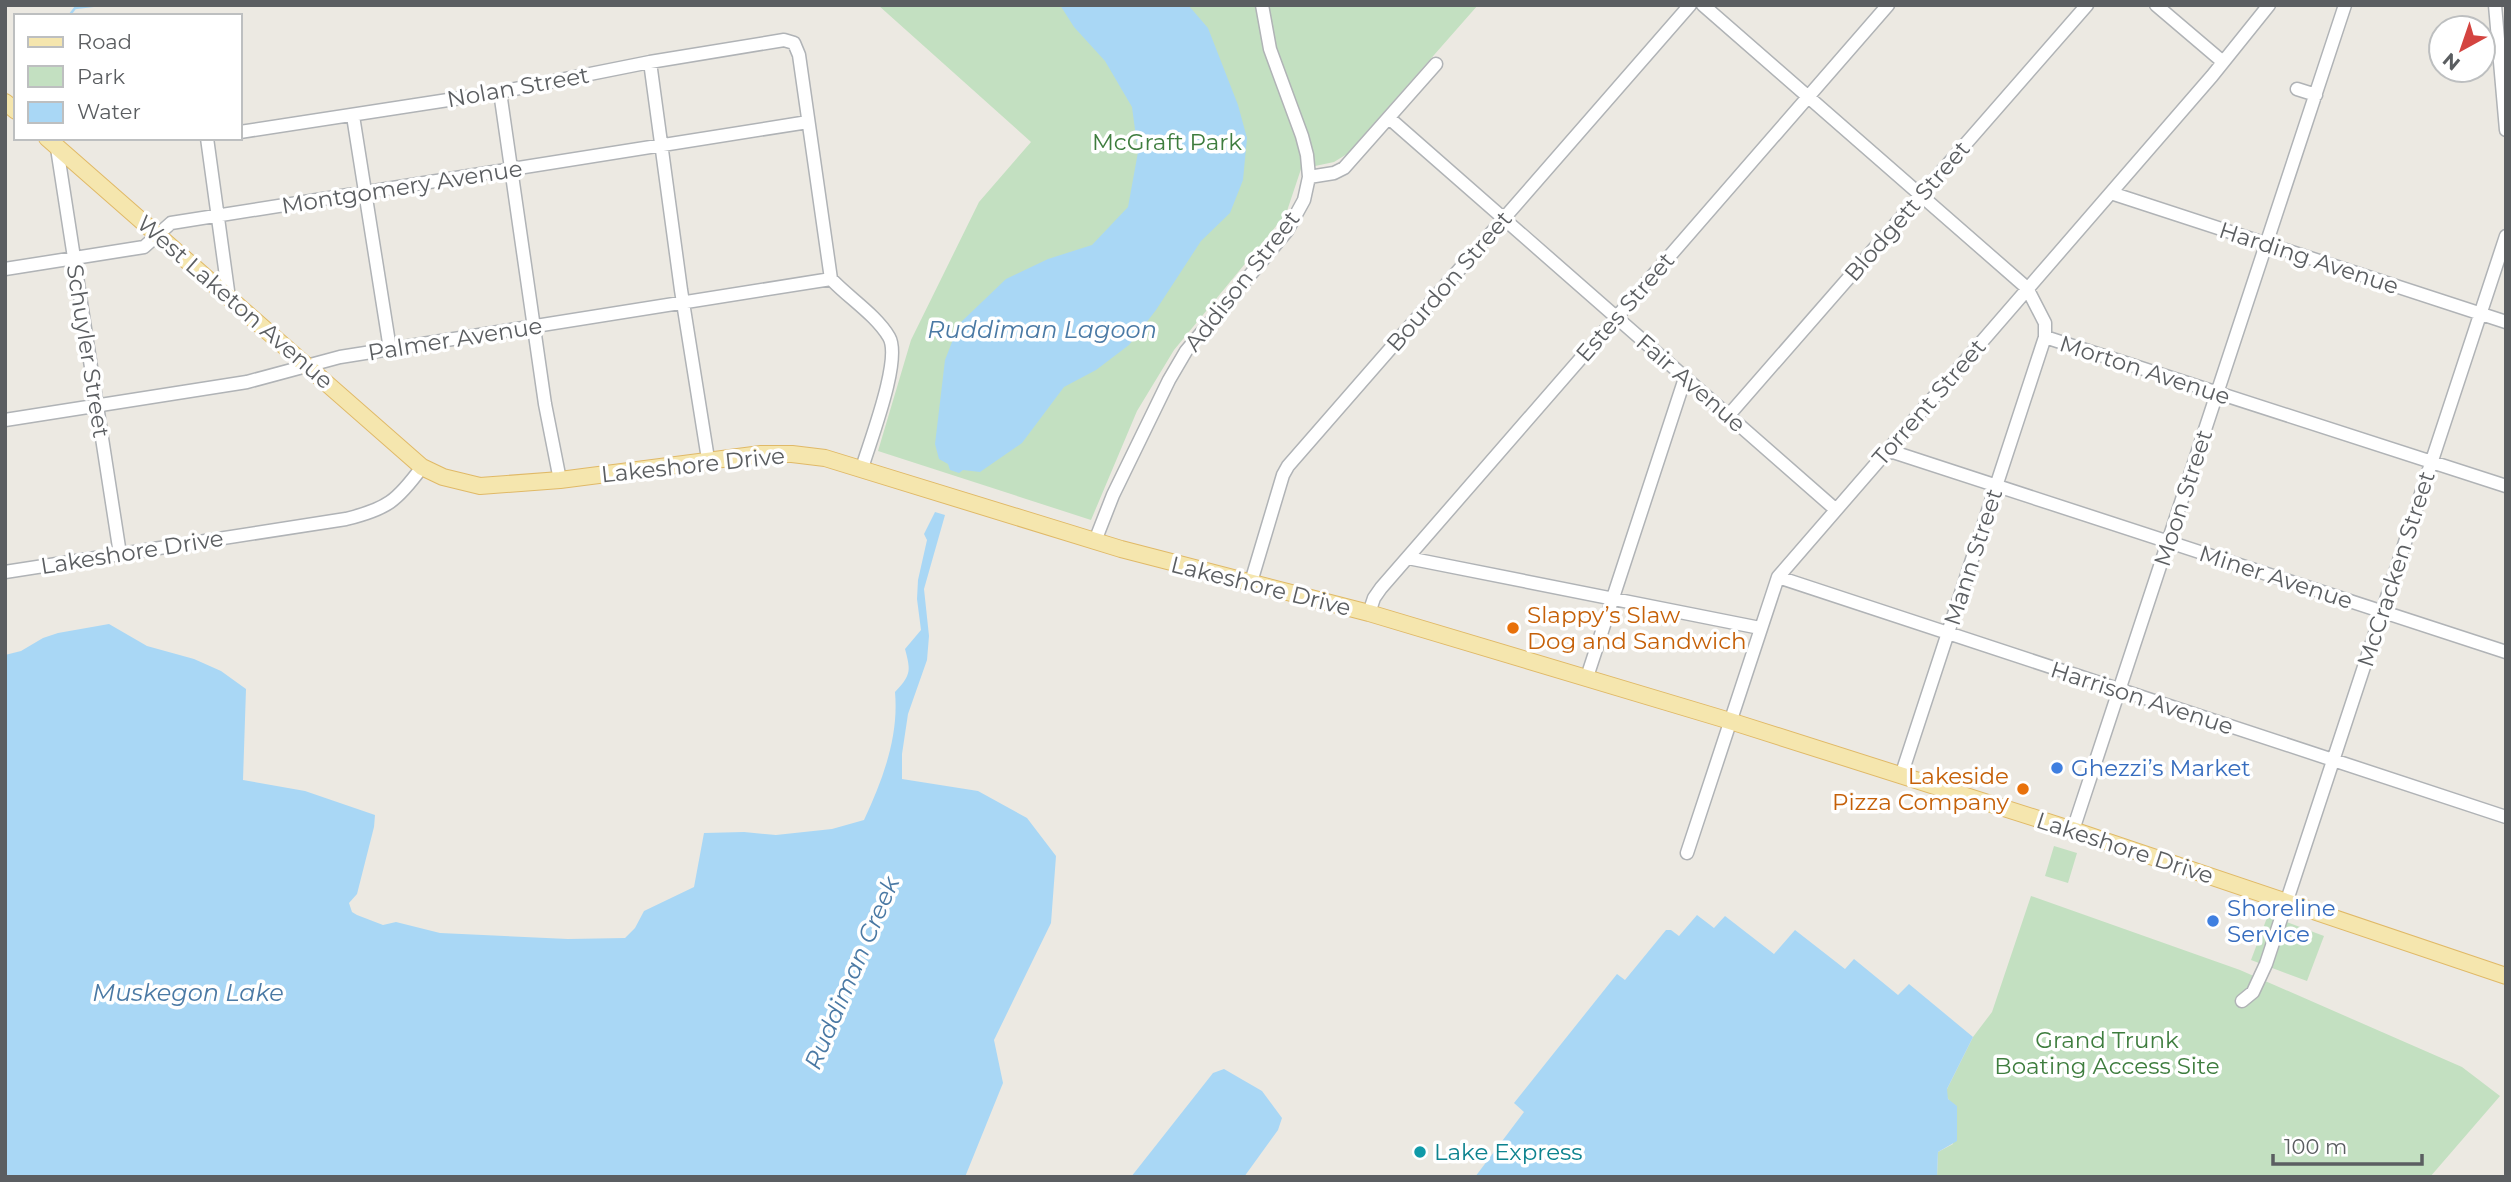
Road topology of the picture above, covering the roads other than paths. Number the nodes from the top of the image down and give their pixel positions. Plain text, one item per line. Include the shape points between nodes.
1 (1262, 5) edge
2 (1690, 5) edge
3 (1703, 5) edge
4 (1888, 5) edge
5 (2087, 5) edge
6 (2156, 5) edge
7 (2269, 5) edge
8 (2345, 5) edge
9 (2495, 5) edge
10 (650, 62) junction
11 (2222, 62) junction
12 (1436, 64) dead end
13 (2297, 89) dead end
14 (500, 92) junction
15 (2316, 95) junction
16 (1808, 98) junction
17 (353, 116) junction
18 (1389, 118) junction
19 (808, 122) junction
20 (2506, 130) edge
21 (242, 132) edge
22 (207, 140) edge
23 (52, 143) edge
24 (660, 146) junction
25 (512, 169) junction
26 (1310, 177) junction
27 (365, 193) junction
28 (2111, 193) junction
29 (1921, 195) junction
30 (218, 216) junction
31 (1503, 219) junction
32 (157, 235) junction
33 (2506, 236) edge
34 (2267, 244) junction
35 (73, 259) junction
36 (5, 269) edge
37 (831, 279) junction
38 (2027, 288) junction
39 (229, 298) junction
40 (683, 303) junction
41 (2480, 313) junction
42 (1616, 317) junction
43 (2506, 322) edge
44 (535, 326) junction
45 (2045, 337) junction
46 (390, 349) junction
47 (307, 366) junction
48 (1685, 378) junction
49 (2218, 393) junction
50 (98, 405) junction
51 (1728, 416) junction
52 (5, 420) edge
53 (1888, 450) junction
54 (708, 459) junction
55 (2431, 463) junction
56 (422, 467) junction
57 (862, 468) junction
58 (560, 480) junction
59 (1996, 486) junction
60 (2506, 486) edge
61 (1835, 509) junction
62 (1095, 541) junction
63 (2169, 543) junction
64 (120, 554) junction
65 (1408, 558) junction
66 (5, 572) edge
67 (1779, 577) junction
68 (1251, 582) junction
69 (1613, 600) junction
70 (2383, 612) junction
71 (1369, 613) junction
72 (1760, 628) junction
73 (1948, 634) junction
74 (2506, 652) edge
75 (1587, 677) junction
76 (2120, 691) junction
77 (1730, 720) junction
78 (2334, 760) junction
79 (1900, 776) junction
80 (2506, 817) edge
81 (2073, 830) junction
82 (1687, 853) dead end
83 (2286, 902) junction
84 (2506, 976) edge
85 (2242, 1001) dead end

1 - 26 street via 1270,49 1302,136
2 - 31 street, Bourdon Street
3 - 16 street, Morton Avenue
4 - 16 street, Estes Street
5 - 29 street, Blodgett Street
6 - 11 street
7 - 11 street, Torrent Street
8 - 15 street, Moon Street
9 - 20 street
10 - 14 street, Nolan Street
10 - 19 street, Nolan Street via 784,40 794,43
10 - 24 street
11 - 28 street, Torrent Street
12 - 18 street
13 - 15 street
14 - 17 street, Nolan Street
14 - 25 street
15 - 34 street, Moon Street
16 - 29 street, Morton Avenue
16 - 42 street, Estes Street
17 - 21 street, Nolan Street
17 - 27 street
18 - 26 street via 1339,172
18 - 31 street, Fair Avenue
19 - 24 street, Montgomery Avenue
19 - 37 street
22 - 30 street
23 - 32 main road, West Laketon Avenue
23 - 35 street, Schuyler Street
24 - 25 street, Montgomery Avenue
24 - 40 street
25 - 27 street, Montgomery Avenue
25 - 44 street
26 - 62 street, Addison Street via 1293,222 1186,351 1113,495
27 - 30 street, Montgomery Avenue
27 - 46 street
28 - 34 street, Harding Avenue
28 - 38 street, Torrent Street
29 - 38 street, Morton Avenue
29 - 51 street, Blodgett Street
30 - 32 street, Montgomery Avenue via 171,223
30 - 39 street
31 - 42 street, Fair Avenue
31 - 68 street, Bourdon Street via 1288,466
32 - 35 street, Montgomery Avenue via 145,247
32 - 39 main road, West Laketon Avenue
33 - 41 street, McCracken Street
34 - 41 street, Harding Avenue
34 - 49 street, Moon Street
35 - 36 street, Montgomery Avenue
35 - 50 street, Schuyler Street
37 - 40 street, Palmer Avenue
37 - 57 street via 887,333 894,356
38 - 45 street, Morton Avenue via 2045,323
38 - 53 street, Torrent Street
39 - 47 main road, West Laketon Avenue
40 - 44 street, Palmer Avenue
40 - 54 street
41 - 43 street, Harding Avenue
41 - 55 street, McCracken Street
42 - 48 street, Fair Avenue
42 - 65 street, Estes Street
44 - 46 street, Palmer Avenue
44 - 58 street
45 - 49 street, Morton Avenue
45 - 59 street, Mann Street
46 - 47 street, Palmer Avenue
47 - 50 street, Palmer Avenue via 247,382
47 - 56 main road, West Laketon Avenue
48 - 51 street, Fair Avenue
48 - 69 street
49 - 55 street, Morton Avenue
49 - 63 street, Moon Street
50 - 52 street, Palmer Avenue
50 - 64 street, Schuyler Street
51 - 61 street, Fair Avenue
53 - 59 street, Miner Avenue
53 - 61 street, Torrent Street
54 - 57 main road, Lakeshore Drive via 792,454
54 - 58 main road, Lakeshore Drive
55 - 60 street, Morton Avenue
55 - 70 street, McCracken Street
56 - 58 main road, Lakeshore Drive via 480,486
56 - 64 street, Lakeshore Drive via 390,504 375,511
57 - 62 main road, Lakeshore Drive
59 - 63 street, Miner Avenue
59 - 73 street, Mann Street
61 - 67 street, Torrent Street
62 - 68 main road, Lakeshore Drive
63 - 70 street, Miner Avenue
63 - 76 street, Moon Street
64 - 66 street, Lakeshore Drive
65 - 69 street
65 - 71 street, Estes Street via 1378,592
67 - 72 street, Torrent Street
67 - 73 street, Harrison Avenue
68 - 71 main road, Lakeshore Drive
69 - 72 street
69 - 75 street
70 - 74 street, Miner Avenue
70 - 78 street, McCracken Street
71 - 75 main road, Lakeshore Drive
72 - 77 street, Torrent Street
73 - 76 street, Harrison Avenue
73 - 79 street, Mann Street
75 - 77 main road, Lakeshore Drive
76 - 78 street, Harrison Avenue
76 - 81 street, Moon Street
77 - 79 main road, Lakeshore Drive
77 - 82 street, Torrent Street
78 - 80 street, Harrison Avenue
78 - 83 street, McCracken Street
79 - 81 main road, Lakeshore Drive
81 - 83 main road, Lakeshore Drive
83 - 84 main road, Lakeshore Drive
83 - 85 street, McCracken Street via 2266,964 2253,992

